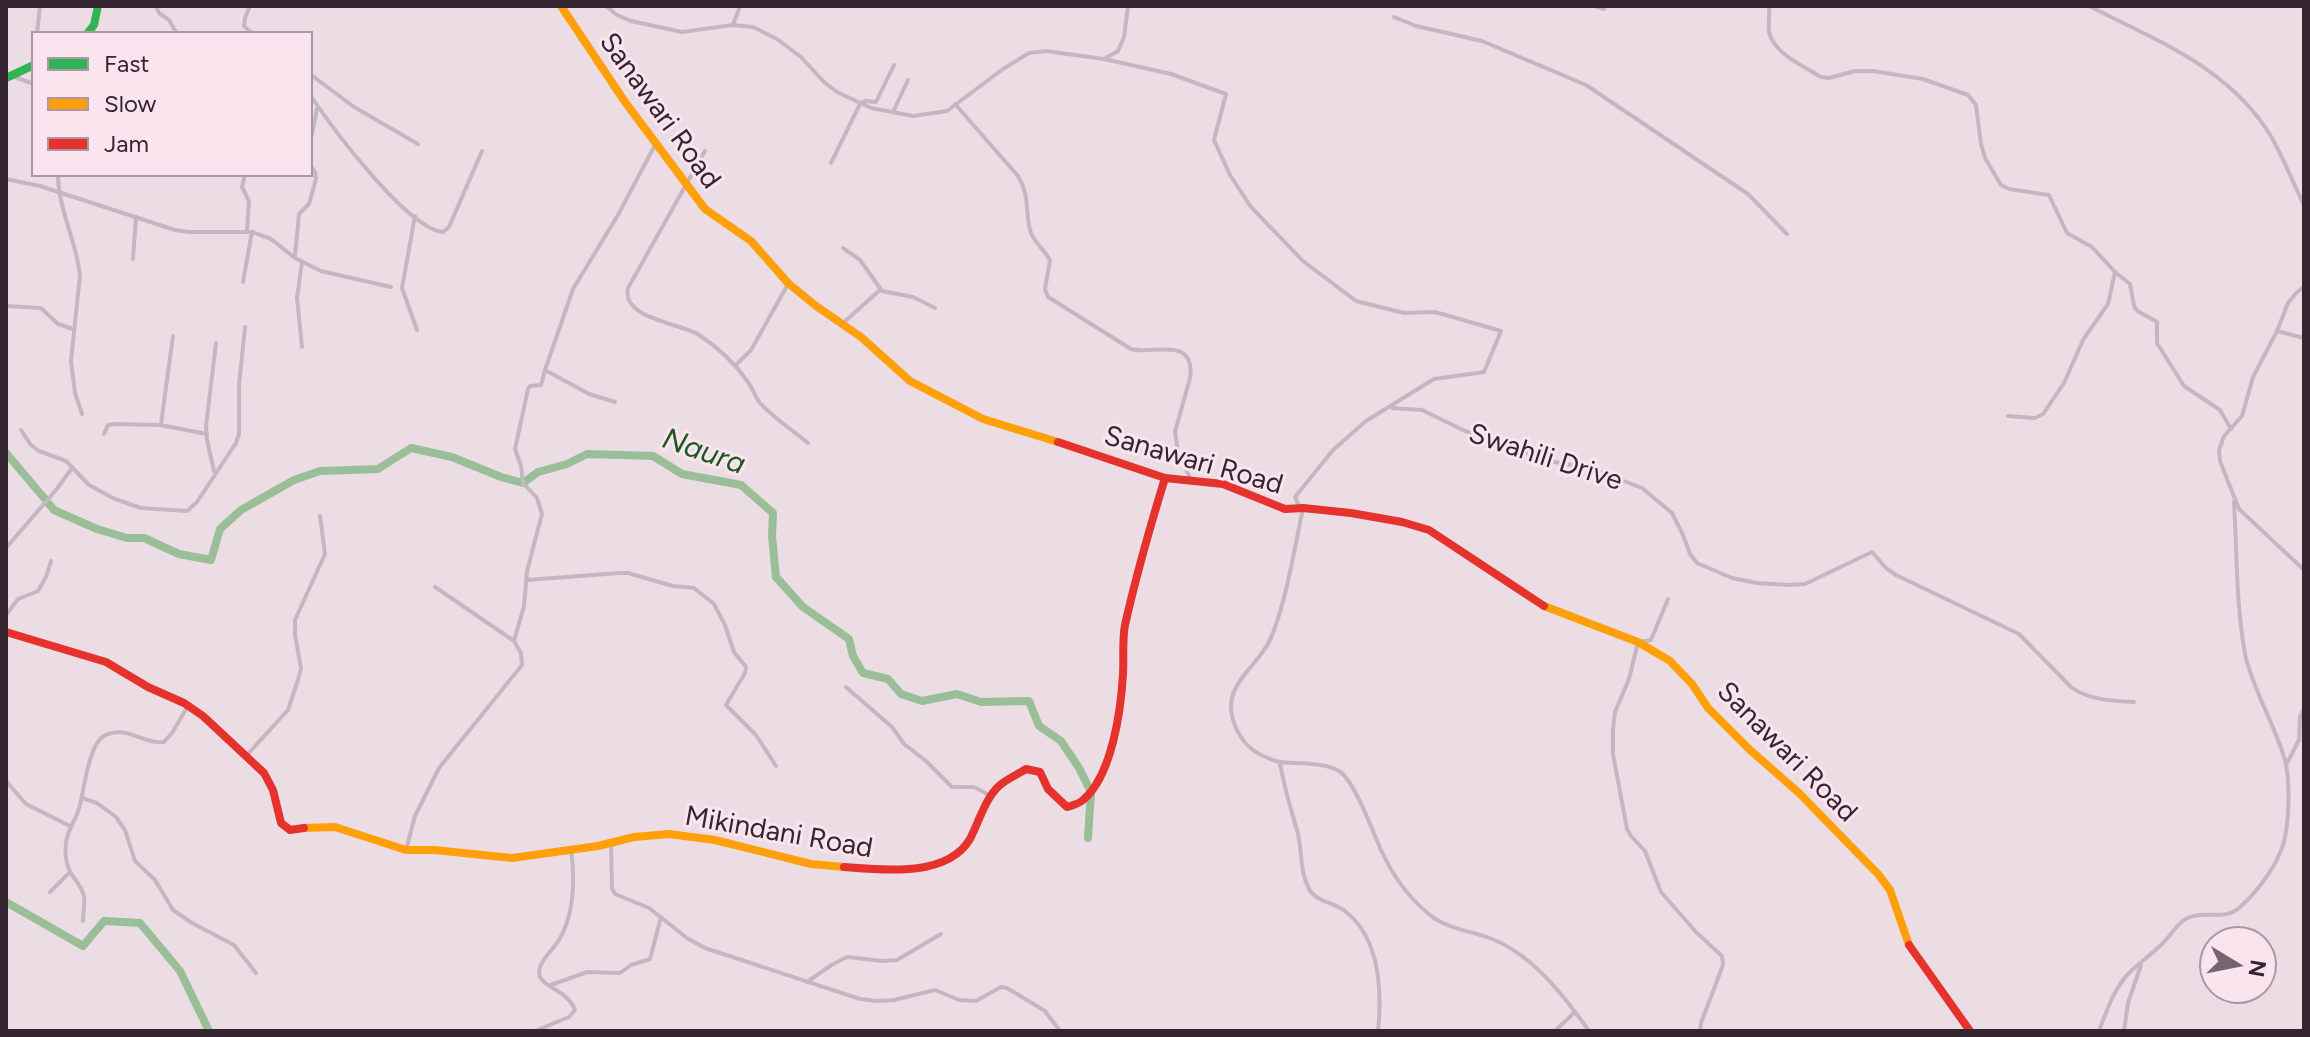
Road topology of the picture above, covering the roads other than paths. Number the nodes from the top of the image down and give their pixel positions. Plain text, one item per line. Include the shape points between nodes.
1 (40, 6) edge
2 (98, 6) edge
3 (156, 6) edge
4 (250, 6) edge
5 (561, 6) edge
6 (606, 6) edge
7 (740, 6) edge
8 (1128, 6) edge
9 (1595, 6) edge
10 (1769, 6) edge
11 (2089, 6) edge
12 (1604, 9) dead end
13 (1394, 17) dead end
14 (733, 25) junction
15 (37, 32) edge
16 (92, 32) edge
17 (176, 32) edge
18 (251, 32) edge
19 (1104, 59) junction
20 (894, 65) dead end
21 (32, 66) edge
22 (312, 76) edge
23 (9, 77) edge
24 (908, 80) dead end
25 (32, 83) edge
26 (312, 98) edge
27 (861, 103) junction
28 (955, 104) junction
29 (318, 106) junction
30 (893, 112) junction
31 (312, 134) edge
32 (418, 144) dead end
33 (655, 145) junction
34 (482, 151) dead end
35 (705, 151) dead end
36 (831, 163) dead end
37 (312, 168) edge
38 (58, 176) edge
39 (245, 176) edge
40 (6, 179) edge
41 (685, 183) junction
42 (58, 192) junction
43 (2304, 205) edge
44 (415, 216) junction
45 (136, 217) junction
46 (250, 231) junction
47 (1787, 234) dead end
48 (843, 248) dead end
49 (295, 258) junction
50 (133, 259) dead end
51 (302, 262) junction
52 (2115, 272) junction
53 (243, 282) dead end
54 (788, 283) junction
55 (391, 287) dead end
56 (2304, 287) edge
57 (880, 290) junction
58 (6, 306) edge
59 (935, 308) dead end
60 (843, 323) junction
61 (245, 327) dead end
62 (73, 329) junction
63 (417, 330) dead end
64 (2277, 331) junction
65 (173, 336) dead end
66 (2304, 338) edge
67 (216, 343) dead end
68 (302, 347) dead end
69 (736, 365) junction
70 (545, 370) junction
71 (615, 402) dead end
72 (1389, 408) junction
73 (82, 414) dead end
74 (2008, 416) dead end
75 (160, 425) junction
76 (2231, 429) junction
77 (21, 430) dead end
78 (104, 434) dead end
79 (207, 434) junction
80 (808, 443) dead end
81 (72, 468) junction
82 (215, 473) junction
83 (1165, 478) junction
84 (1191, 480) junction
85 (2234, 502) junction
86 (1303, 508) junction
87 (320, 516) dead end
88 (6, 548) edge
89 (51, 561) dead end
90 (2304, 570) edge
91 (527, 580) junction
92 (435, 587) dead end
93 (1668, 599) dead end
94 (6, 615) edge
95 (6, 632) edge
96 (514, 641) junction
97 (1638, 642) junction
98 (846, 687) dead end
99 (2134, 702) dead end
100 (188, 706) junction
101 (2304, 708) edge
102 (247, 755) junction
103 (1279, 762) junction
104 (2285, 765) junction
105 (776, 766) dead end
106 (6, 781) edge
107 (991, 796) junction
108 (81, 797) junction
109 (70, 826) junction
110 (611, 842) junction
111 (571, 849) junction
112 (406, 850) junction
113 (69, 873) junction
114 (50, 892) dead end
115 (661, 917) junction
116 (83, 921) dead end
117 (941, 934) dead end
118 (2142, 963) junction
119 (256, 973) dead end
120 (807, 982) junction
121 (550, 985) junction
122 (1575, 1012) junction
123 (535, 1031) edge
124 (1060, 1031) edge
125 (1378, 1031) edge
126 (1555, 1031) edge
127 (1589, 1031) edge
128 (1700, 1031) edge
129 (1970, 1031) edge
130 (2099, 1031) edge
131 (2124, 1031) edge

1 - 15 street
2 - 16 street
3 - 17 street
4 - 18 street via 244,26
5 - 33 street, Sanawari Road
6 - 14 street via 631,21 682,32
7 - 14 street
8 - 19 street via 1118,51
9 - 12 street
10 - 52 street via 1773,42 1821,77 1873,71 1923,79 1968,95 1976,105 1985,158 2001,185 2049,195 2064,230 2095,250
11 - 43 street via 2221,78 2271,137
13 - 47 street via 1482,41 1581,82 1748,194
14 - 27 street via 753,27 777,39 837,92
19 - 28 street via 1029,53
19 - 72 street via 1171,74 1226,94 1214,140 1237,186 1303,261 1356,301 1404,313 1435,312 1501,331 1484,372 1434,379
20 - 27 street via 876,102
21 - 23 street
22 - 32 street
23 - 25 street
24 - 30 street
26 - 29 street
27 - 30 street
27 - 36 street
28 - 30 street via 947,111 913,116
28 - 84 street via 1024,188 1031,232 1050,260 1048,297 1128,348 1174,349 1187,359 1191,371 1175,439
29 - 31 street
29 - 44 street via 340,139
33 - 41 street, Sanawari Road
33 - 70 street via 573,289
34 - 44 street via 446,230 435,231
35 - 41 street
37 - 49 street via 316,179 309,204 299,214
38 - 42 street
39 - 46 street
40 - 42 street
41 - 54 street, Sanawari Road via 705,209 751,241
41 - 69 street via 628,288 628,300 656,320 700,335
42 - 45 street
42 - 62 street via 80,275
44 - 63 street via 402,288
45 - 46 street via 182,231
45 - 50 street
46 - 49 street
46 - 53 street
48 - 57 street via 860,260
49 - 51 street
51 - 55 street
51 - 68 street via 297,298
52 - 74 street via 2108,304 2044,413 2035,418
52 - 76 street via 2130,284 2135,310 2157,322 2157,343 2184,386 2220,410
54 - 60 street, Sanawari Road
54 - 69 street via 751,350
56 - 64 street via 2288,303
57 - 59 street
57 - 60 street
58 - 62 street via 41,308 60,326
60 - 83 street, Sanawari Road via 910,381 958,408
61 - 82 street via 239,434
62 - 73 street via 72,378
64 - 66 street
64 - 76 street via 2253,377 2242,416
65 - 75 street
67 - 79 street
69 - 80 street via 761,404
70 - 71 street
70 - 91 street via 541,385 528,389 515,449 523,483 537,498 542,514
72 - 86 street via 1333,450 1295,497
72 - 99 street, Swahili Drive via 1422,410 1538,459 1586,468 1642,488 1672,513 1697,563 1732,578 1805,584 1872,552 1896,575 2019,634 2079,693
75 - 78 street via 109,425
75 - 79 street
76 - 85 street via 2219,456
77 - 81 street via 39,451
79 - 82 street
81 - 82 street via 115,499 179,512 197,502
81 - 88 street
83 - 84 street, Sanawari Road
83 - 107 street, Mikindani Road via 1124,633 1119,715 1094,789 1081,804 1067,807 1048,789 1040,772 1026,769
84 - 86 street, Sanawari Road via 1223,484 1285,509
85 - 90 street
85 - 104 street via 2245,653
86 - 97 street, Sanawari Road via 1429,530 1541,605
86 - 103 street via 1286,597 1269,643 1231,698 1232,719 1245,742 1257,754
87 - 102 street via 325,554 295,620 298,680 288,710
89 - 94 street via 38,591 18,599
91 - 96 street
91 - 105 street via 628,573 697,589 714,604 746,667 726,705 756,735
92 - 96 street
93 - 97 street via 1651,640
95 - 100 street, Mikindani Road via 106,662
96 - 112 street via 522,665 439,768 415,816
97 - 128 street via 1615,712 1613,754 1627,829 1645,851 1670,904 1722,956
97 - 129 street, Sanawari Road via 1670,661 1708,708 1878,874 1890,890 1914,954
98 - 107 street via 952,787 974,787
100 - 102 street, Mikindani Road
100 - 108 street via 164,742 126,733 101,738
101 - 104 street via 2299,740
102 - 112 street, Mikindani Road via 269,780 284,827 335,827
103 - 122 street via 1340,772 1411,897 1433,918 1519,954
103 - 125 street via 1309,890 1346,912 1369,941 1380,1004
104 - 118 street via 2284,838 2275,864 2241,907 2187,919
106 - 109 street via 26,804
107 - 110 street, Mikindani Road via 968,842 954,857 894,871 811,864 680,835
108 - 109 street
108 - 119 street via 116,817 135,861 155,880 173,910 234,945
109 - 113 street via 65,852
110 - 111 street, Mikindani Road
110 - 115 street via 615,894
111 - 112 street, Mikindani Road via 512,858
111 - 121 street via 569,914 539,968 542,981
113 - 114 street
113 - 116 street via 83,892
115 - 120 street via 705,948
115 - 121 street via 650,959 620,973 587,972
117 - 120 street via 897,960 847,957
118 - 130 street via 2119,986
118 - 131 street
120 - 124 street via 877,1001 930,990 976,1001 1004,987 1045,1011
121 - 123 street via 569,999 574,1012
122 - 126 street
122 - 127 street

